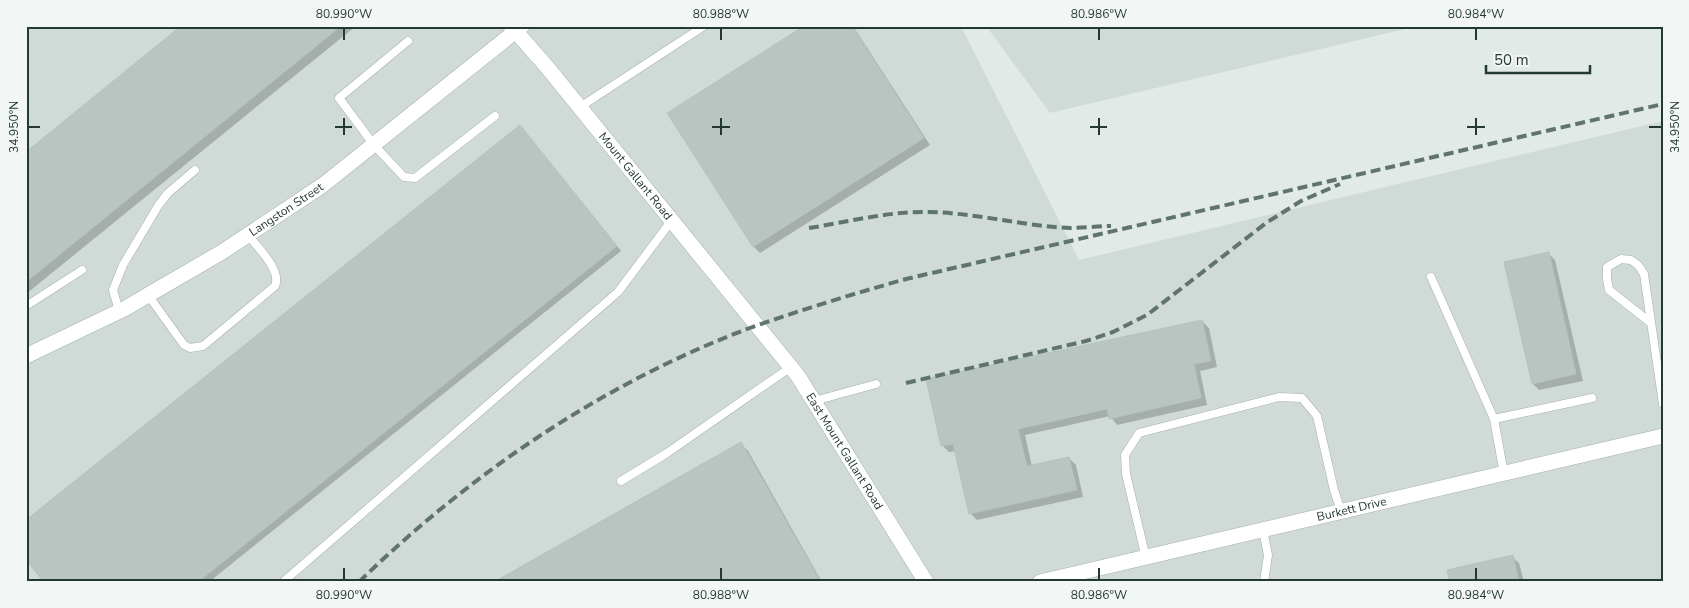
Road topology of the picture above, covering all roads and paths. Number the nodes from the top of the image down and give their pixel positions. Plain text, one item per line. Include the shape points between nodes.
1 (704, 26) edge
2 (516, 28) edge
3 (408, 41) dead end
4 (580, 107) junction
5 (495, 116) dead end
6 (374, 145) junction
7 (195, 170) dead end
8 (672, 220) junction
9 (248, 235) junction
10 (82, 270) dead end
11 (1431, 277) dead end
12 (148, 295) junction
13 (26, 306) edge
14 (119, 311) junction
15 (1651, 323) junction
16 (758, 326) joint
17 (26, 356) edge
18 (791, 367) junction
19 (1661, 374) edge
20 (876, 384) dead end
21 (1592, 398) dead end
22 (814, 401) junction
23 (1663, 404) edge
24 (1494, 419) junction
25 (1663, 436) edge
26 (1504, 474) junction
27 (621, 481) dead end
28 (1341, 512) junction
29 (1264, 530) junction
30 (1146, 558) junction
31 (283, 582) edge
32 (926, 582) edge
33 (1040, 582) edge
34 (1264, 582) edge

1 - 4 lane
2 - 4 street, Mount Gallant Road
2 - 6 street, Langston Street
3 - 6 lane via 339,98
4 - 8 street, Mount Gallant Road
5 - 6 lane via 415,178 404,177
6 - 9 street, Langston Street via 323,185
7 - 14 lane via 158,206 123,265 113,290
8 - 16 street, Mount Gallant Road
8 - 31 lane via 618,292
9 - 12 street, Langston Street
9 - 12 lane via 271,265 277,281 203,346 184,346
10 - 13 lane
11 - 24 lane
12 - 14 street, Langston Street
14 - 17 street, Langston Street
15 - 15 lane via 1644,274 1638,264 1621,259 1607,267 1609,290
15 - 19 lane
16 - 18 street, East Mount Gallant Road
18 - 22 street, East Mount Gallant Road
18 - 27 lane
19 - 23 lane
20 - 22 lane
21 - 24 lane
22 - 32 street, East Mount Gallant Road
24 - 26 lane
25 - 26 street, Burkett Drive
26 - 28 street, Burkett Drive
28 - 29 street, Burkett Drive
28 - 30 lane via 1317,416 1302,398 1279,397 1139,433 1125,455 1126,474
29 - 30 street, Burkett Drive
29 - 34 lane via 1268,555
30 - 33 street, Burkett Drive

